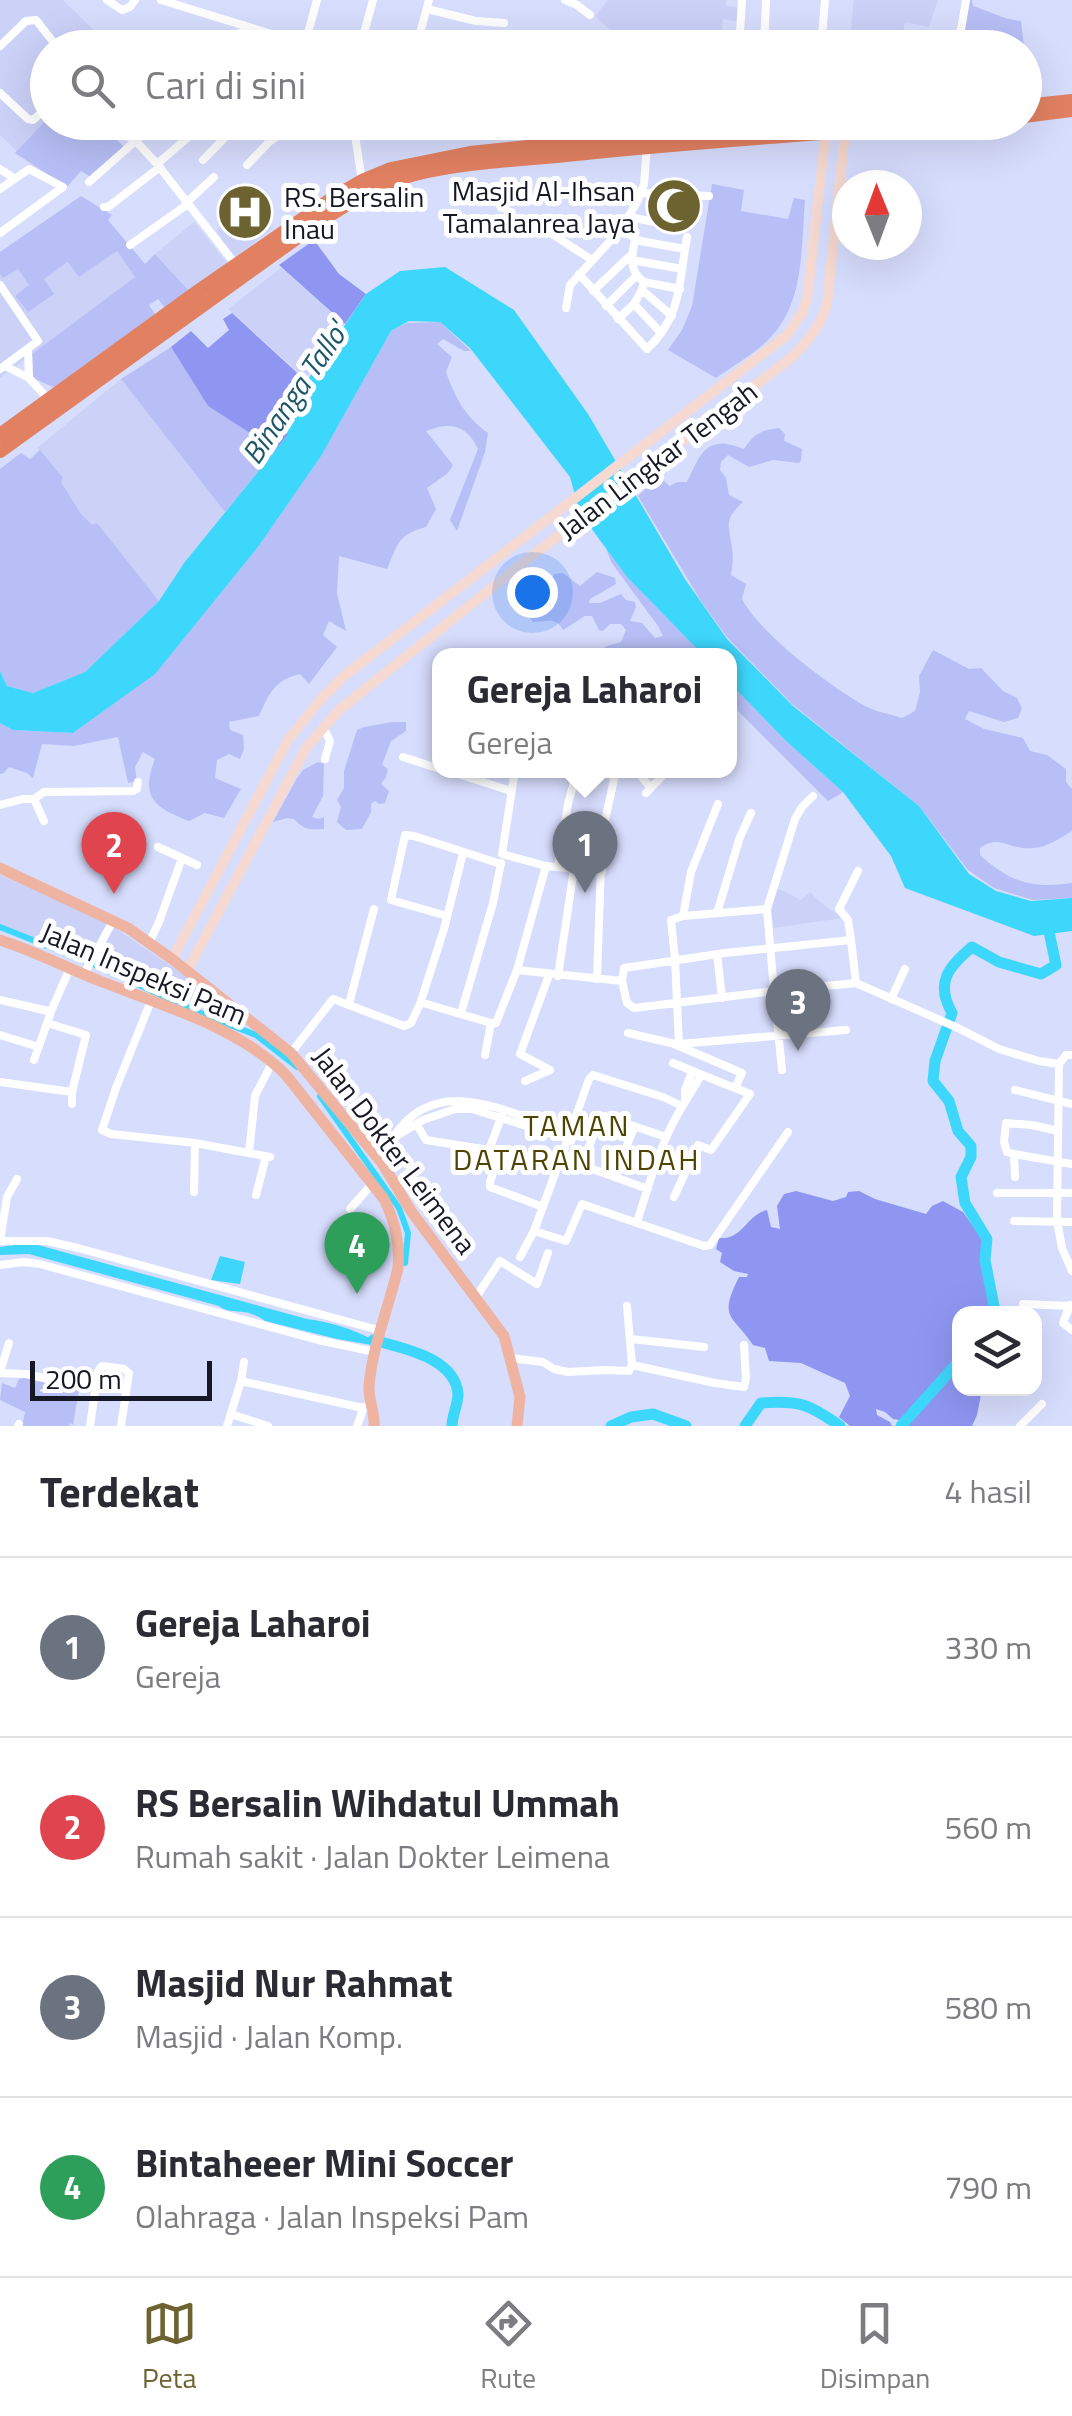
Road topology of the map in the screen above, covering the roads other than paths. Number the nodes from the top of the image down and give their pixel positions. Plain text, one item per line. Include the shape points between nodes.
1 (107, 0) edge
2 (136, 0) edge
3 (161, 0) edge
4 (316, 0) edge
5 (373, 0) edge
6 (565, 0) edge
7 (742, 0) edge
8 (766, 0) edge
9 (825, 0) edge
10 (966, 0) edge
11 (428, 5) edge
12 (590, 15) dead end
13 (504, 23) dead end
14 (243, 26) junction
15 (44, 30) edge
16 (242, 30) edge
17 (258, 30) edge
18 (309, 30) edge
19 (365, 30) edge
20 (421, 30) edge
21 (740, 30) edge
22 (765, 30) edge
23 (822, 30) edge
24 (961, 30) edge
25 (0, 46) edge
26 (0, 93) edge
27 (1072, 101) edge
28 (1042, 104) edge
29 (1072, 110) edge
30 (1042, 114) edge
31 (30, 119) edge
32 (134, 140) joint
33 (187, 140) edge
34 (222, 140) edge
35 (272, 140) edge
36 (356, 140) edge
37 (595, 140) edge
38 (698, 140) edge
39 (821, 140) edge
40 (844, 140) edge
41 (269, 142) joint
42 (648, 146) junction
43 (203, 160) dead end
44 (247, 165) dead end
45 (159, 166) junction
46 (0, 169) edge
47 (214, 177) dead end
48 (14, 178) junction
49 (362, 181) junction
50 (89, 182) dead end
51 (0, 189) edge
52 (642, 194) junction
53 (710, 196) dead end
54 (188, 203) junction
55 (104, 207) dead end
56 (630, 217) junction
57 (660, 223) dead end
58 (621, 229) junction
59 (0, 233) edge
60 (552, 234) dead end
61 (290, 235) junction
62 (688, 237) dead end
63 (635, 238) junction
64 (130, 245) dead end
65 (685, 249) junction
66 (632, 257) junction
67 (592, 260) junction
68 (236, 266) junction
69 (682, 269) junction
70 (579, 274) junction
71 (640, 282) junction
72 (657, 284) junction
73 (0, 286) edge
74 (680, 289) junction
75 (593, 291) junction
76 (655, 300) junction
77 (634, 304) junction
78 (606, 306) junction
79 (566, 308) dead end
80 (672, 316) junction
81 (618, 319) junction
82 (661, 334) junction
83 (28, 349) junction
84 (3, 367) edge
85 (29, 378) junction
86 (49, 400) junction
87 (0, 435) edge
88 (0, 451) edge
89 (323, 727) junction
90 (402, 757) dead end
91 (324, 759) dead end
92 (432, 766) edge
93 (471, 778) edge
94 (513, 778) edge
95 (575, 778) edge
96 (614, 778) edge
97 (641, 778) edge
98 (660, 778) edge
99 (138, 782) dead end
100 (511, 791) junction
101 (813, 796) dead end
102 (34, 800) junction
103 (718, 804) dead end
104 (0, 805) edge
105 (751, 813) dead end
106 (44, 821) dead end
107 (158, 846) dead end
108 (463, 852) junction
109 (182, 858) junction
110 (501, 859) junction
111 (198, 865) dead end
112 (546, 866) junction
113 (558, 867) junction
114 (0, 868) edge
115 (574, 869) junction
116 (602, 871) junction
117 (858, 871) dead end
118 (374, 908) dead end
119 (767, 909) junction
120 (717, 913) junction
121 (447, 916) junction
122 (682, 916) junction
123 (113, 920) junction
124 (0, 940) edge
125 (851, 940) junction
126 (148, 944) junction
127 (771, 948) junction
128 (718, 954) junction
129 (172, 959) junction
130 (676, 959) junction
131 (70, 968) junction
132 (905, 969) dead end
133 (517, 970) junction
134 (187, 971) junction
135 (84, 974) junction
136 (554, 975) junction
137 (597, 979) junction
138 (622, 981) junction
139 (856, 983) junction
140 (774, 991) junction
141 (722, 998) junction
142 (891, 998) junction
143 (0, 1000) edge
144 (151, 1001) junction
145 (678, 1003) junction
146 (349, 1004) junction
147 (420, 1004) junction
148 (52, 1008) junction
149 (461, 1013) junction
150 (47, 1023) junction
151 (491, 1024) junction
152 (846, 1030) dead end
153 (628, 1032) dead end
154 (0, 1035) edge
155 (778, 1036) junction
156 (677, 1044) junction
157 (39, 1046) junction
158 (291, 1054) junction
159 (485, 1055) dead end
160 (1072, 1055) edge
161 (34, 1060) dead end
162 (272, 1061) junction
163 (673, 1064) dead end
164 (1059, 1068) junction
165 (782, 1070) dead end
166 (696, 1073) junction
167 (1072, 1074) edge
168 (0, 1082) edge
169 (526, 1082) dead end
170 (732, 1087) dead end
171 (1014, 1090) dead end
172 (72, 1092) junction
173 (1058, 1100) junction
174 (683, 1102) junction
175 (72, 1104) dead end
176 (470, 1104) junction
177 (1072, 1104) edge
178 (502, 1115) junction
179 (417, 1124) junction
180 (634, 1128) junction
181 (788, 1132) dead end
182 (1058, 1132) junction
183 (567, 1136) junction
184 (1072, 1136) edge
185 (393, 1138) junction
186 (666, 1138) junction
187 (196, 1143) junction
188 (463, 1146) junction
189 (489, 1150) junction
190 (249, 1153) junction
191 (373, 1154) junction
192 (1014, 1154) junction
193 (499, 1156) junction
194 (562, 1158) junction
195 (1057, 1162) junction
196 (1072, 1164) edge
197 (582, 1165) junction
198 (556, 1171) junction
199 (388, 1174) junction
200 (614, 1177) junction
201 (1015, 1177) dead end
202 (17, 1179) dead end
203 (372, 1184) junction
204 (648, 1189) junction
205 (194, 1192) dead end
206 (1056, 1192) junction
207 (997, 1193) dead end
208 (1072, 1193) edge
209 (256, 1195) dead end
210 (674, 1197) dead end
211 (543, 1207) junction
212 (350, 1209) dead end
213 (1057, 1220) junction
214 (1014, 1221) dead end
215 (636, 1222) junction
216 (1072, 1222) edge
217 (534, 1231) junction
218 (0, 1241) edge
219 (548, 1253) dead end
220 (520, 1257) dead end
221 (0, 1265) edge
222 (1072, 1271) edge
223 (476, 1297) junction
224 (1071, 1303) edge
225 (1023, 1304) dead end
226 (627, 1306) dead end
227 (1072, 1330) edge
228 (382, 1331) junction
229 (631, 1339) junction
230 (9, 1342) dead end
231 (744, 1345) dead end
232 (704, 1347) dead end
233 (375, 1352) junction
234 (511, 1358) junction
235 (244, 1362) dead end
236 (632, 1365) junction
237 (0, 1372) edge
238 (241, 1381) junction
239 (96, 1382) junction
240 (366, 1403) junction
241 (1042, 1404) dead end
242 (232, 1414) junction
243 (90, 1426) edge
244 (121, 1426) edge
245 (227, 1426) edge
246 (268, 1426) edge
247 (358, 1426) edge
248 (374, 1426) edge
249 (517, 1426) edge
250 (1020, 1426) edge

1 - 2 street via 122,10
3 - 14 street
4 - 18 street
5 - 19 street
6 - 12 street
7 - 21 street
8 - 22 street
9 - 23 street
10 - 24 street
11 - 13 street
11 - 20 street
14 - 16 street
14 - 17 street
15 - 25 street via 26,20
26 - 31 street
27 - 28 highway
29 - 30 highway
32 - 45 street
32 - 50 street
33 - 45 street
34 - 43 street
35 - 41 street
36 - 49 street
37 - 49 highway via 401,166
38 - 42 highway
39 - 129 main road, Jalan Lingkar Tengah via 807,299 786,335 320,700 288,740
40 - 89 main road, Jalan Lingkar Tengah via 827,304 814,334 361,690
41 - 44 street
42 - 52 street
42 - 61 highway via 415,174
45 - 54 street
45 - 55 street
46 - 48 street
47 - 54 street
48 - 51 street
48 - 59 street via 30,169 64,187
49 - 61 highway
52 - 53 street
52 - 56 street
54 - 64 street
54 - 68 street
56 - 57 street
56 - 58 street
58 - 63 street
58 - 67 street
60 - 67 street
61 - 68 highway
61 - 88 highway
62 - 65 street
63 - 65 street
63 - 66 street
65 - 69 street
66 - 69 street
66 - 71 street
66 - 75 street
67 - 70 street
68 - 86 highway
69 - 74 street
70 - 75 street
70 - 79 street
71 - 72 street
71 - 76 street
71 - 77 street
71 - 78 street
72 - 74 street
72 - 76 street
73 - 83 street via 38,341
74 - 80 street
75 - 78 street
76 - 80 street
77 - 81 street
77 - 82 street
78 - 81 street
80 - 82 street
81 - 82 street via 646,349
83 - 84 street
83 - 85 street
84 - 85 street
85 - 86 street
86 - 87 highway
89 - 91 street via 330,741
89 - 134 main road, Jalan Lingkar Tengah via 282,789
90 - 92 street
93 - 100 street
94 - 100 street
95 - 113 street
96 - 116 street
97 - 98 street via 648,790
99 - 102 street via 133,791 44,792
100 - 110 street
101 - 119 street via 795,819
102 - 104 street
102 - 106 street
103 - 122 street
105 - 120 street
107 - 109 street
108 - 110 street
108 - 121 street
108 - 121 street via 403,837 391,900
109 - 111 street
109 - 126 street
110 - 112 street
110 - 149 street
112 - 113 street
112 - 133 street
113 - 115 street
114 - 123 main road, Jalan Dokter Leimena
115 - 116 street
115 - 136 street
116 - 137 street
117 - 125 street via 840,909
118 - 146 street
119 - 120 street
119 - 127 street
120 - 122 street
121 - 147 street
122 - 130 street via 671,921
123 - 126 main road, Jalan Dokter Leimena
123 - 135 street
124 - 131 main road, Jalan Inspeksi Pam
125 - 127 street
125 - 139 street
126 - 129 main road, Jalan Dokter Leimena
127 - 128 street
127 - 140 street
128 - 130 street
128 - 141 street
129 - 134 main road, Jalan Dokter Leimena
130 - 138 street via 626,966
130 - 145 street
131 - 135 main road, Jalan Inspeksi Pam
131 - 148 street
132 - 142 street
133 - 136 street
133 - 151 street via 500,1017
134 - 158 main road, Jalan Dokter Leimena
135 - 144 main road, Jalan Inspeksi Pam
136 - 137 street
136 - 169 street via 520,1054 550,1070
137 - 138 street
138 - 145 street via 632,1008
139 - 140 street
139 - 142 street
140 - 141 street
140 - 155 street
141 - 145 street
142 - 164 street
143 - 148 street
144 - 162 main road, Jalan Inspeksi Pam via 232,1035
144 - 187 street via 102,1130
145 - 156 street
146 - 147 street via 404,1026
146 - 158 street via 330,1000
147 - 149 street
148 - 150 street
149 - 151 street
150 - 157 street
150 - 172 street via 86,1035
151 - 159 street
152 - 155 street
153 - 156 street
154 - 157 street
155 - 156 street
155 - 165 street
156 - 210 street via 742,1073 735,1088 750,1094 712,1150 698,1145
157 - 161 street
158 - 191 main road, Jalan Dokter Leimena
160 - 164 street
162 - 190 street via 256,1096
162 - 203 main road, Jalan Inspeksi Pam
163 - 166 street
164 - 167 street
164 - 173 street
166 - 170 street
166 - 174 street
168 - 172 street
171 - 173 street
172 - 175 street
173 - 177 street
173 - 182 street
174 - 183 street via 592,1076
174 - 186 street
176 - 178 street
176 - 179 street
176 - 185 street via 430,1106
178 - 183 street
178 - 189 street
179 - 185 street
179 - 188 street via 426,1140
180 - 186 street
180 - 197 street via 602,1117
180 - 200 street
181 - 215 street via 710,1245
182 - 184 street
182 - 192 street via 1006,1123 1005,1148
182 - 195 street
183 - 194 street
185 - 191 street
186 - 204 street
187 - 190 street
187 - 205 street
188 - 189 street
188 - 193 street
189 - 193 street
190 - 209 street via 268,1157
191 - 199 main road, Jalan Dokter Leimena
192 - 195 street
192 - 201 street
193 - 198 street
193 - 211 street via 490,1187
194 - 197 street
194 - 198 street
195 - 196 street
195 - 206 street
197 - 200 street
198 - 211 street
199 - 203 main road
199 - 223 main road, Jalan Dokter Leimena
200 - 204 street
202 - 218 street
203 - 212 street
203 - 228 main road, Jalan Inspeksi Pam via 392,1215 400,1252
204 - 215 street
206 - 207 street
206 - 208 street
206 - 213 street
211 - 217 street
213 - 214 street
213 - 216 street
213 - 222 street
215 - 217 street via 578,1202 566,1240
217 - 220 street
218 - 228 street via 78,1248
219 - 223 street via 538,1284 500,1260
221 - 233 street via 40,1264
223 - 234 main road, Jalan Dokter Leimena
224 - 225 street
224 - 227 street via 1063,1323
226 - 229 street
228 - 233 main road, Jalan Inspeksi Pam
229 - 232 street
229 - 236 street
230 - 237 street
231 - 236 street via 744,1386
233 - 240 main road, Jalan Inspeksi Pam
234 - 236 street via 568,1372 629,1371
234 - 249 main road, Jalan Dokter Leimena via 520,1397
235 - 238 street
237 - 239 street
238 - 240 street
238 - 242 street
239 - 243 street
239 - 244 street via 100,1366 128,1371
240 - 247 street
240 - 248 main road, Jalan Inspeksi Pam
241 - 250 street
242 - 245 street
242 - 246 street

